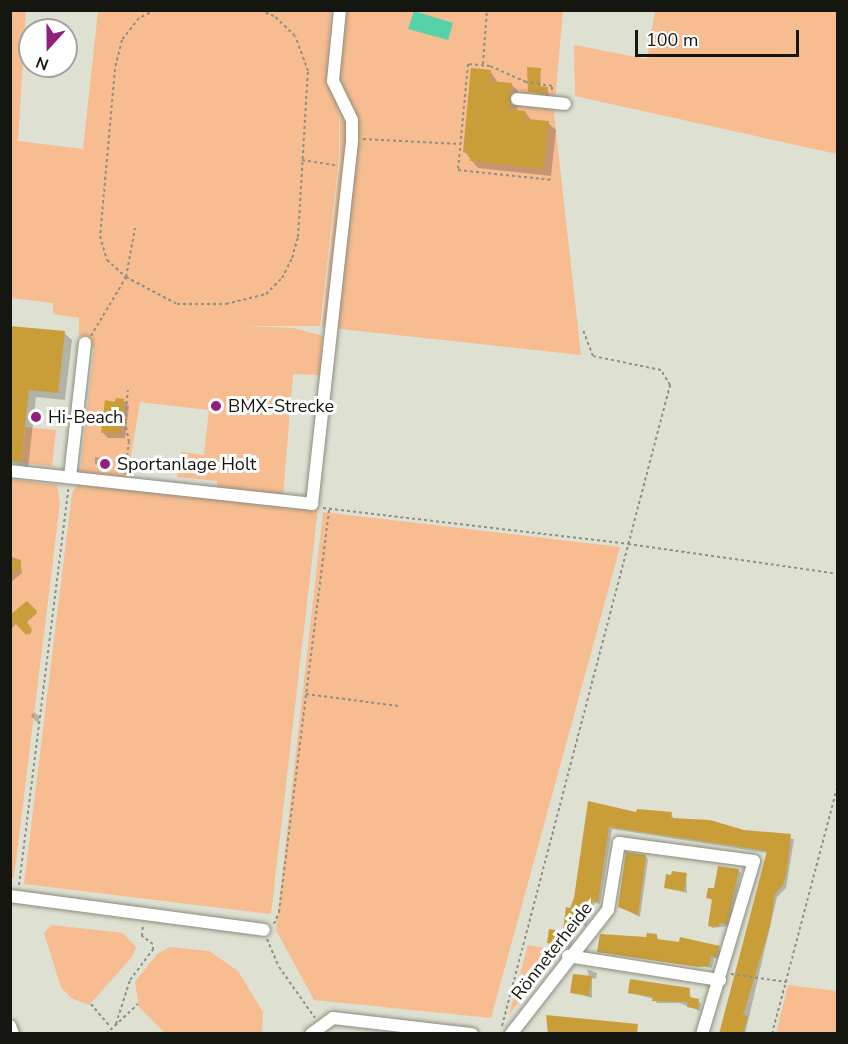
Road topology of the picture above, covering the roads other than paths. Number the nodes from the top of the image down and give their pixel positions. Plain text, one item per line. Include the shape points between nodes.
1 (340, 10) edge
2 (517, 99) dead end
3 (565, 104) dead end
4 (85, 343) road end
5 (10, 471) edge
6 (70, 477) junction
7 (14, 897) edge
8 (264, 930) road end
9 (568, 956) junction
10 (721, 976) junction
11 (10, 1026) edge
12 (13, 1034) edge
13 (310, 1034) edge
14 (472, 1034) edge
15 (511, 1034) edge
16 (702, 1034) edge

1 - 6 street via 333,81 352,120 352,139 312,504
2 - 3 street
4 - 6 street
5 - 6 street
7 - 8 street
9 - 10 street
9 - 10 street, Rönneterheide via 608,910 619,843 753,861
9 - 15 street, Rönneterheide
10 - 16 street
11 - 12 street
13 - 14 street via 333,1018

